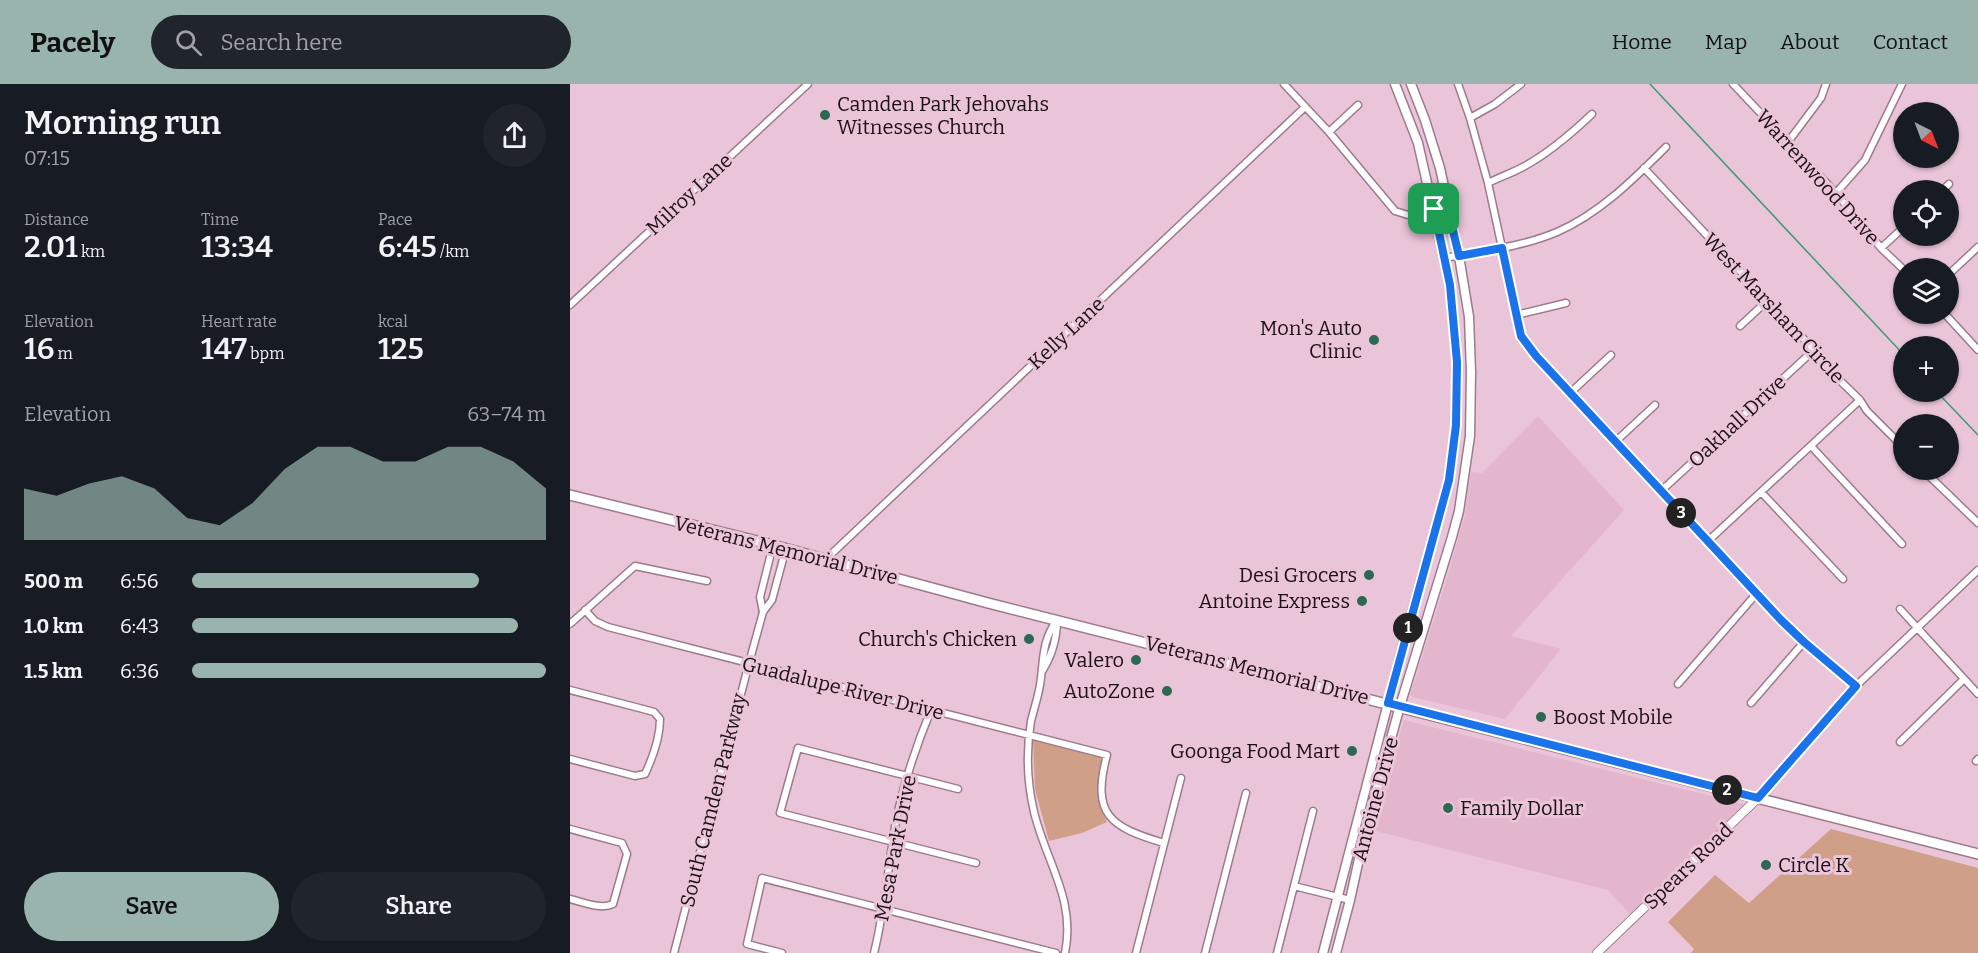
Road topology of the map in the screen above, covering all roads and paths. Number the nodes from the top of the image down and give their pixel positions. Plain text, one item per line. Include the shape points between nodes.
1 (808, 84) edge
2 (1284, 84) edge
3 (1395, 84) edge
4 (1411, 84) edge
5 (1458, 84) edge
6 (1521, 84) edge
7 (1733, 84) edge
8 (1826, 84) edge
9 (1902, 84) edge
10 (1358, 105) dead end
11 (1305, 107) junction
12 (1592, 114) dead end
13 (1470, 118) junction
14 (1329, 132) junction
15 (1788, 142) junction
16 (1666, 147) dead end
17 (1644, 168) junction
18 (1488, 183) junction
19 (1836, 193) junction
20 (1447, 205) junction
21 (1434, 209) junction
22 (1893, 237) edge
23 (1978, 247) edge
24 (1502, 248) junction
25 (1881, 248) junction
26 (1459, 256) junction
27 (1445, 258) junction
28 (1893, 259) edge
29 (1959, 264) edge
30 (1767, 301) junction
31 (1566, 303) dead end
32 (570, 305) edge
33 (1516, 315) junction
34 (1955, 324) edge
35 (1740, 326) dead end
36 (1976, 344) edge
37 (1814, 350) junction
38 (1611, 356) dead end
39 (1570, 393) junction
40 (1860, 400) junction
41 (1655, 405) dead end
42 (1893, 437) edge
43 (1615, 442) junction
44 (1811, 446) junction
45 (1934, 480) edge
46 (1661, 491) junction
47 (1761, 492) junction
48 (570, 495) edge
49 (1977, 518) edge
50 (1708, 541) junction
51 (1902, 544) dead end
52 (773, 545) junction
53 (786, 549) junction
54 (826, 559) junction
55 (1978, 570) edge
56 (1844, 579) dead end
57 (707, 581) dead end
58 (1757, 593) junction
59 (1900, 609) dead end
60 (585, 610) junction
61 (763, 612) junction
62 (1057, 620) junction
63 (570, 624) edge
64 (1917, 628) junction
65 (1804, 642) junction
66 (749, 663) junction
67 (1964, 679) junction
68 (1678, 684) dead end
69 (1856, 686) junction
70 (570, 690) edge
71 (1978, 694) edge
72 (1388, 703) junction
73 (1751, 704) dead end
74 (1400, 706) junction
75 (931, 710) junction
76 (1029, 736) junction
77 (1900, 742) dead end
78 (570, 759) edge
79 (907, 775) junction
80 (1181, 778) dead end
81 (958, 789) dead end
82 (1246, 793) dead end
83 (1758, 798) junction
84 (1313, 811) dead end
85 (1357, 820) junction
86 (1368, 822) junction
87 (570, 829) edge
88 (893, 842) junction
89 (1164, 843) junction
90 (1978, 854) edge
91 (976, 863) dead end
92 (1294, 886) junction
93 (1337, 897) junction
94 (570, 899) edge
95 (1350, 900) junction
96 (884, 909) junction
97 (674, 953) edge
98 (782, 953) edge
99 (874, 953) edge
100 (1056, 953) edge
101 (1065, 953) edge
102 (1136, 953) edge
103 (1205, 953) edge
104 (1277, 953) edge
105 (1323, 953) edge
106 (1336, 953) edge
107 (1597, 953) edge

1 - 32 street, Milroy Lane
2 - 11 street
3 - 21 main road, Antoine Drive via 1418,143
4 - 20 main road, Antoine Drive via 1433,145
5 - 13 street
6 - 13 street
7 - 15 street, Warrenwood Drive
8 - 15 street via 1821,98
9 - 19 street via 1865,160
10 - 14 street
11 - 14 street
11 - 54 street, Kelly Lane
12 - 18 street via 1541,157
13 - 18 street
14 - 21 street via 1395,211 1408,215
15 - 19 street, Warrenwood Drive
16 - 17 street
17 - 24 street via 1570,226
17 - 30 street, West Marsham Circle
18 - 24 street
19 - 25 street, Warrenwood Drive
20 - 21 street
20 - 26 main road, Antoine Drive
21 - 27 main road, Antoine Drive
22 - 25 street
23 - 29 street
24 - 26 street
24 - 33 street
25 - 28 street, Warrenwood Drive
26 - 27 street
26 - 74 main road, Antoine Drive via 1470,335 1467,460 1452,537
27 - 72 main road, Antoine Drive via 1457,362 1456,425 1449,480
30 - 35 street
30 - 37 street, West Marsham Circle
31 - 33 street
33 - 39 street via 1523,341
34 - 36 street
37 - 40 street, West Marsham Circle
37 - 46 street, Oakhall Drive
38 - 39 street
39 - 43 street
40 - 42 street, West Marsham Circle
40 - 44 street
41 - 43 street
43 - 46 street
44 - 47 street
44 - 51 street
45 - 49 street
46 - 50 street
47 - 50 street
47 - 56 street
48 - 52 main road, Veterans Memorial Drive
50 - 58 street
52 - 53 main road, Veterans Memorial Drive
52 - 61 street, South Camden Parkway via 760,597
53 - 54 main road, Veterans Memorial Drive
53 - 61 street, South Camden Parkway via 772,600
54 - 62 main road, Veterans Memorial Drive
55 - 64 street, Spears Road
57 - 60 street via 635,566
58 - 65 street
58 - 68 street
59 - 64 street
60 - 63 street
60 - 66 street, Guadalupe River Drive via 602,626
61 - 66 street, South Camden Parkway
62 - 72 main road, Veterans Memorial Drive
62 - 76 street
64 - 67 street
64 - 69 street, Spears Road
65 - 69 street
65 - 73 street
66 - 75 street, Guadalupe River Drive
66 - 97 street, South Camden Parkway
67 - 71 street
67 - 77 street
69 - 83 street, Spears Road
70 - 78 street via 654,712 660,719 645,774 635,776
72 - 74 main road, Veterans Memorial Drive
72 - 85 main road, Antoine Drive
74 - 83 main road, Veterans Memorial Drive
74 - 86 main road, Antoine Drive
75 - 76 street, Guadalupe River Drive
75 - 79 street, Mesa Park Drive
76 - 89 street, Guadalupe River Drive via 1107,755 1101,794 1112,818 1129,832
76 - 101 street via 1028,776 1034,812 1068,915
79 - 81 street
79 - 88 street, Mesa Park Drive
79 - 88 street via 798,748 780,813
80 - 89 street
82 - 103 street
83 - 90 main road, Veterans Memorial Drive
83 - 107 street, Spears Road
84 - 92 street
85 - 86 main road
85 - 93 main road, Antoine Drive
86 - 95 main road, Antoine Drive
87 - 94 street via 622,843 627,854 613,904
88 - 91 street
88 - 96 street, Mesa Park Drive
89 - 102 street
92 - 93 street
92 - 104 street
93 - 95 street
93 - 105 main road, Antoine Drive
95 - 106 main road, Antoine Drive
96 - 98 street via 762,878 747,944
96 - 99 street, Mesa Park Drive
96 - 100 street

